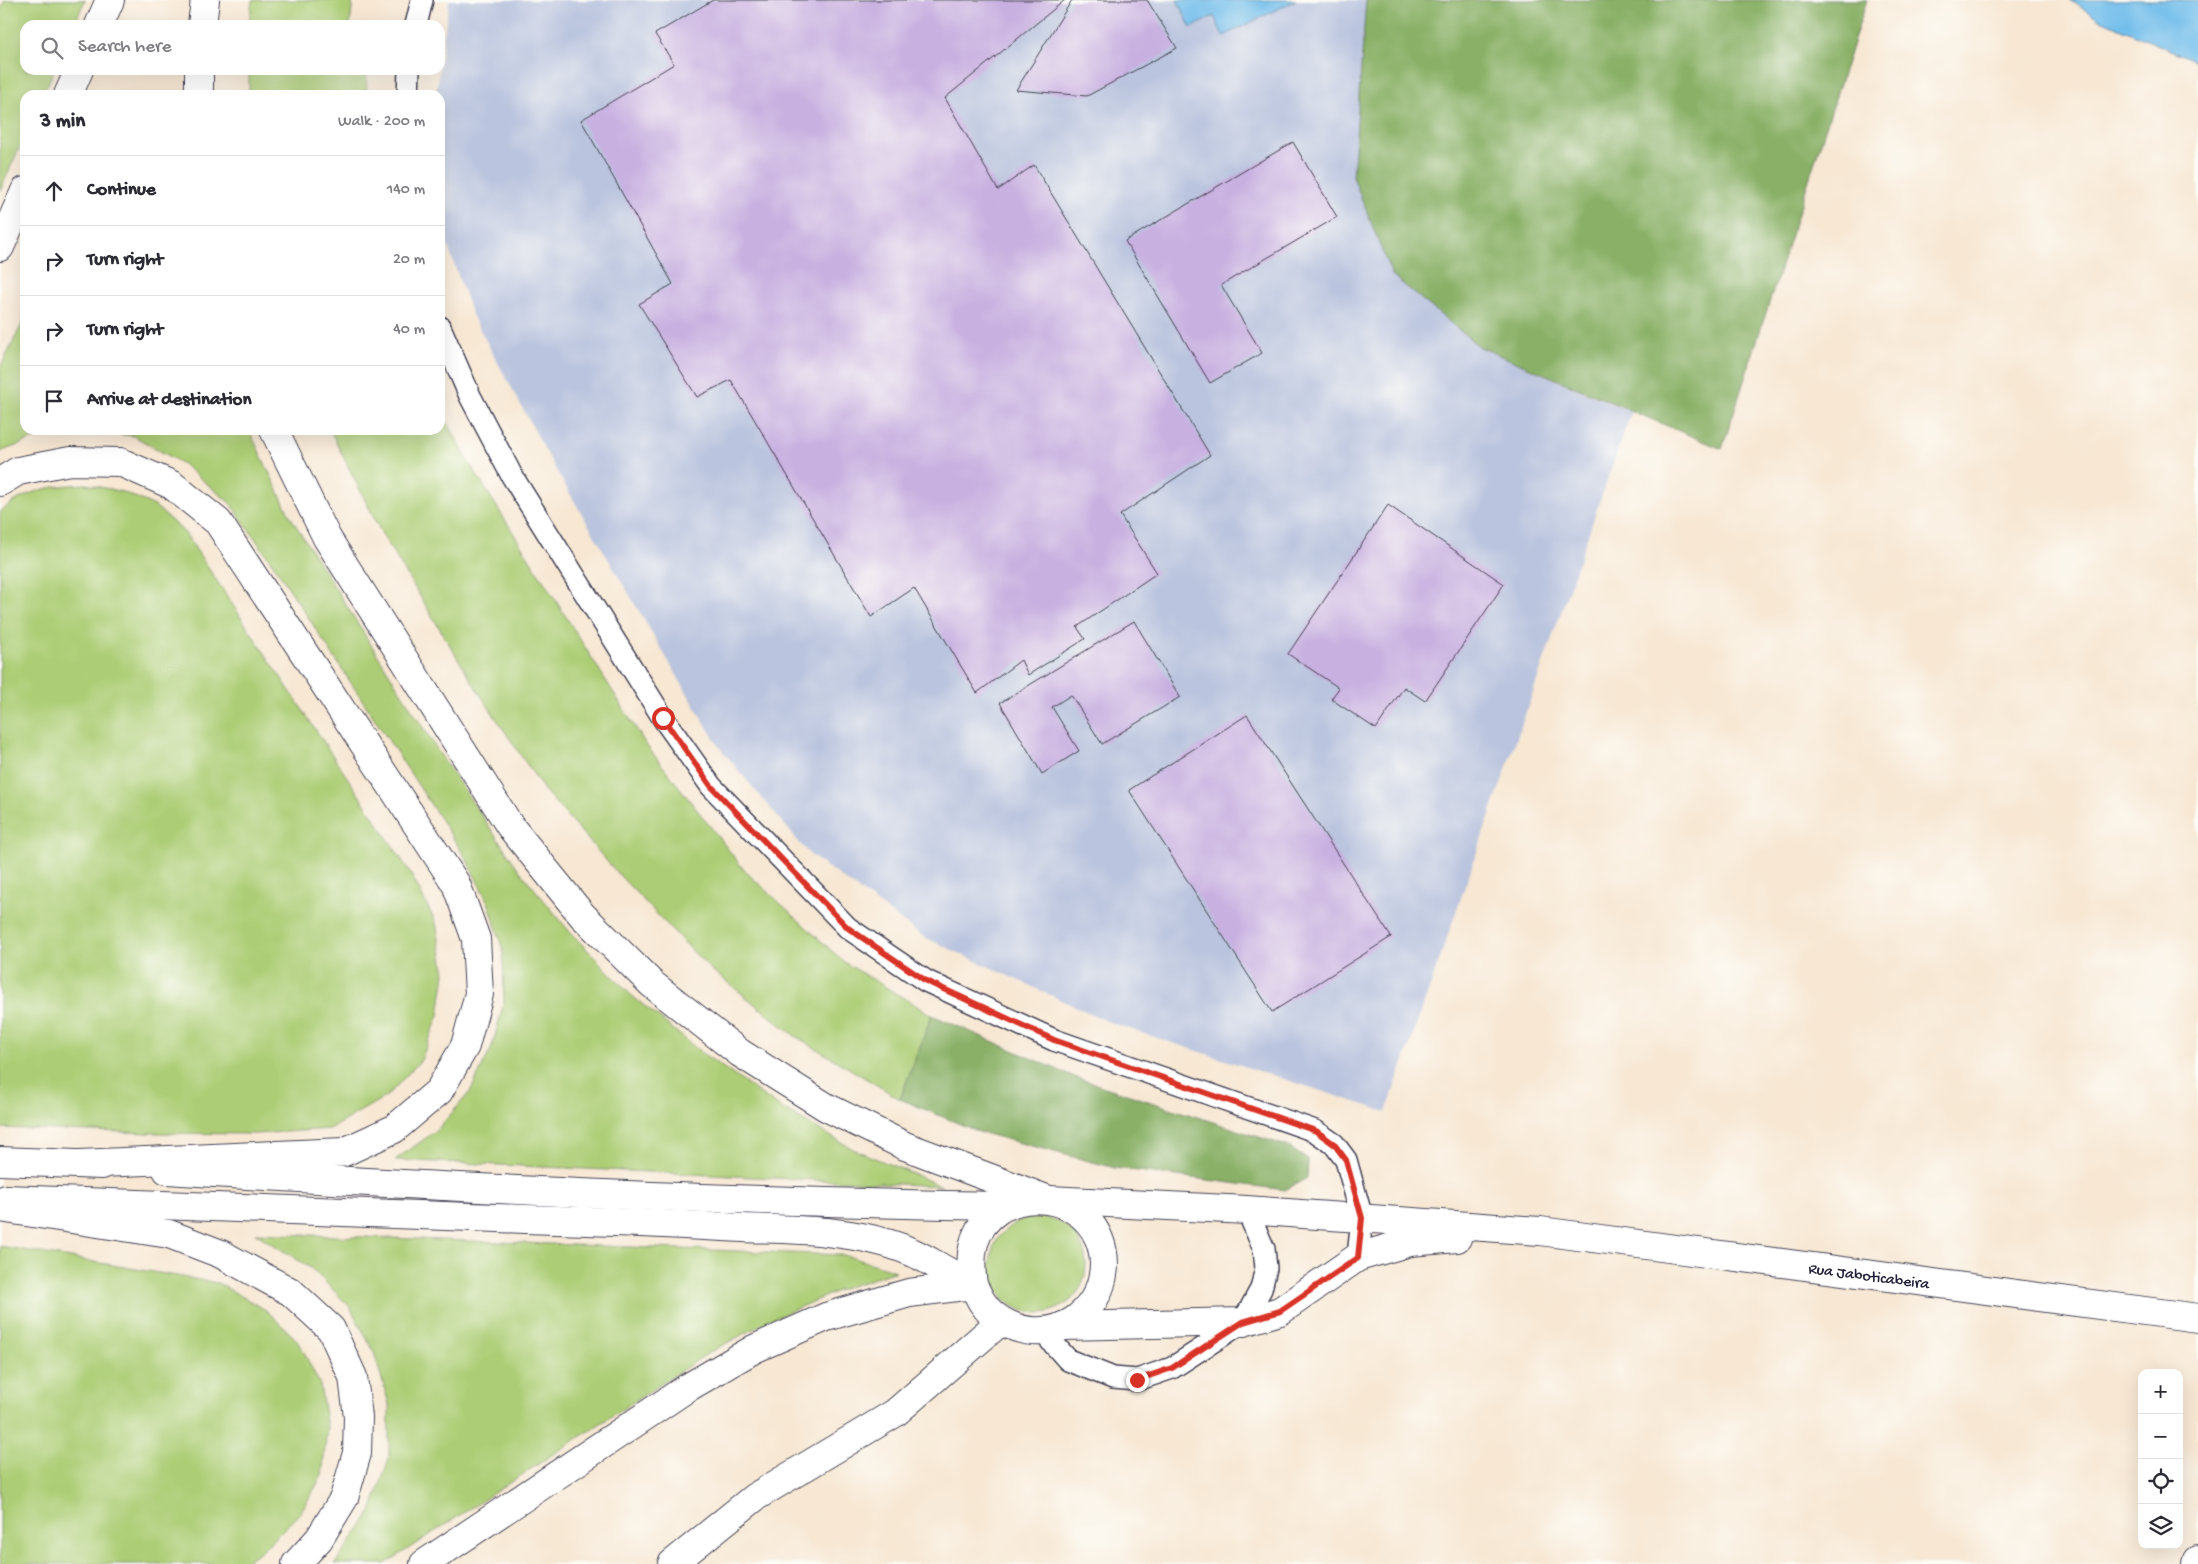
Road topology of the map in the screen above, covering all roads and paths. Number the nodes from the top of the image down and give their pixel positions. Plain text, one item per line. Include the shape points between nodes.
1 (110, 0) edge
2 (205, 0) edge
3 (422, 0) edge
4 (101, 20) edge
5 (203, 20) edge
6 (417, 20) edge
7 (77, 75) edge
8 (199, 75) edge
9 (410, 75) edge
10 (70, 90) edge
11 (199, 90) edge
12 (408, 90) edge
13 (20, 202) edge
14 (0, 247) edge
15 (445, 338) edge
16 (276, 435) edge
17 (0, 482) edge
18 (0, 1161) edge
19 (80, 1164) junction
20 (0, 1199) edge
21 (1048, 1200) junction
22 (1005, 1206) junction
23 (0, 1208) edge
24 (1247, 1210) junction
25 (1362, 1218) junction
26 (1540, 1231) junction
27 (1358, 1258) junction
28 (973, 1285) junction
29 (2198, 1318) edge
30 (1001, 1321) junction
31 (1243, 1322) junction
32 (1053, 1329) junction
33 (2198, 1560) edge
34 (296, 1564) edge
35 (424, 1564) edge
36 (672, 1564) edge
37 (2197, 1564) edge

1 - 4 main road
2 - 5 main road
3 - 6 lane
7 - 10 main road
8 - 11 main road
9 - 12 lane
13 - 14 main road
15 - 25 lane via 470,396 512,476 663,718 711,786 848,928 926,981 1054,1040 1316,1131 1334,1144 1346,1160
16 - 21 main road via 327,538 510,826 582,915 652,984 740,1053 826,1107 905,1146
17 - 19 main road via 18,471 70,460 120,462 172,485 218,522 456,884 476,939 479,994 465,1046 439,1091 394,1129 344,1152
18 - 19 main road
19 - 22 main road via 378,1183 861,1204
20 - 28 main road via 828,1232 909,1250
21 - 22 main road via 1027,1198
21 - 24 main road
21 - 32 main road via 1071,1207 1088,1221 1099,1238 1104,1259 1103,1280 1095,1300 1081,1316
22 - 28 main road via 987,1220 975,1240 970,1262
23 - 34 main road via 169,1234 221,1254 291,1292 331,1330 353,1377 358,1417 357,1454 344,1498 319,1539
24 - 25 main road
24 - 31 lane via 1264,1249 1266,1268 1261,1289
25 - 26 main road
25 - 27 lane
26 - 27 main road via 1410,1242
26 - 29 main road, Rua Jaboticabeira
27 - 31 main road via 1280,1311
28 - 30 main road via 984,1305
28 - 35 main road via 909,1293 826,1317 754,1349 687,1388
30 - 32 main road via 1022,1330
30 - 36 main road via 895,1413 755,1497
31 - 32 main road
31 - 32 lane via 1172,1368 1137,1380 1114,1378 1068,1360
33 - 37 main road

